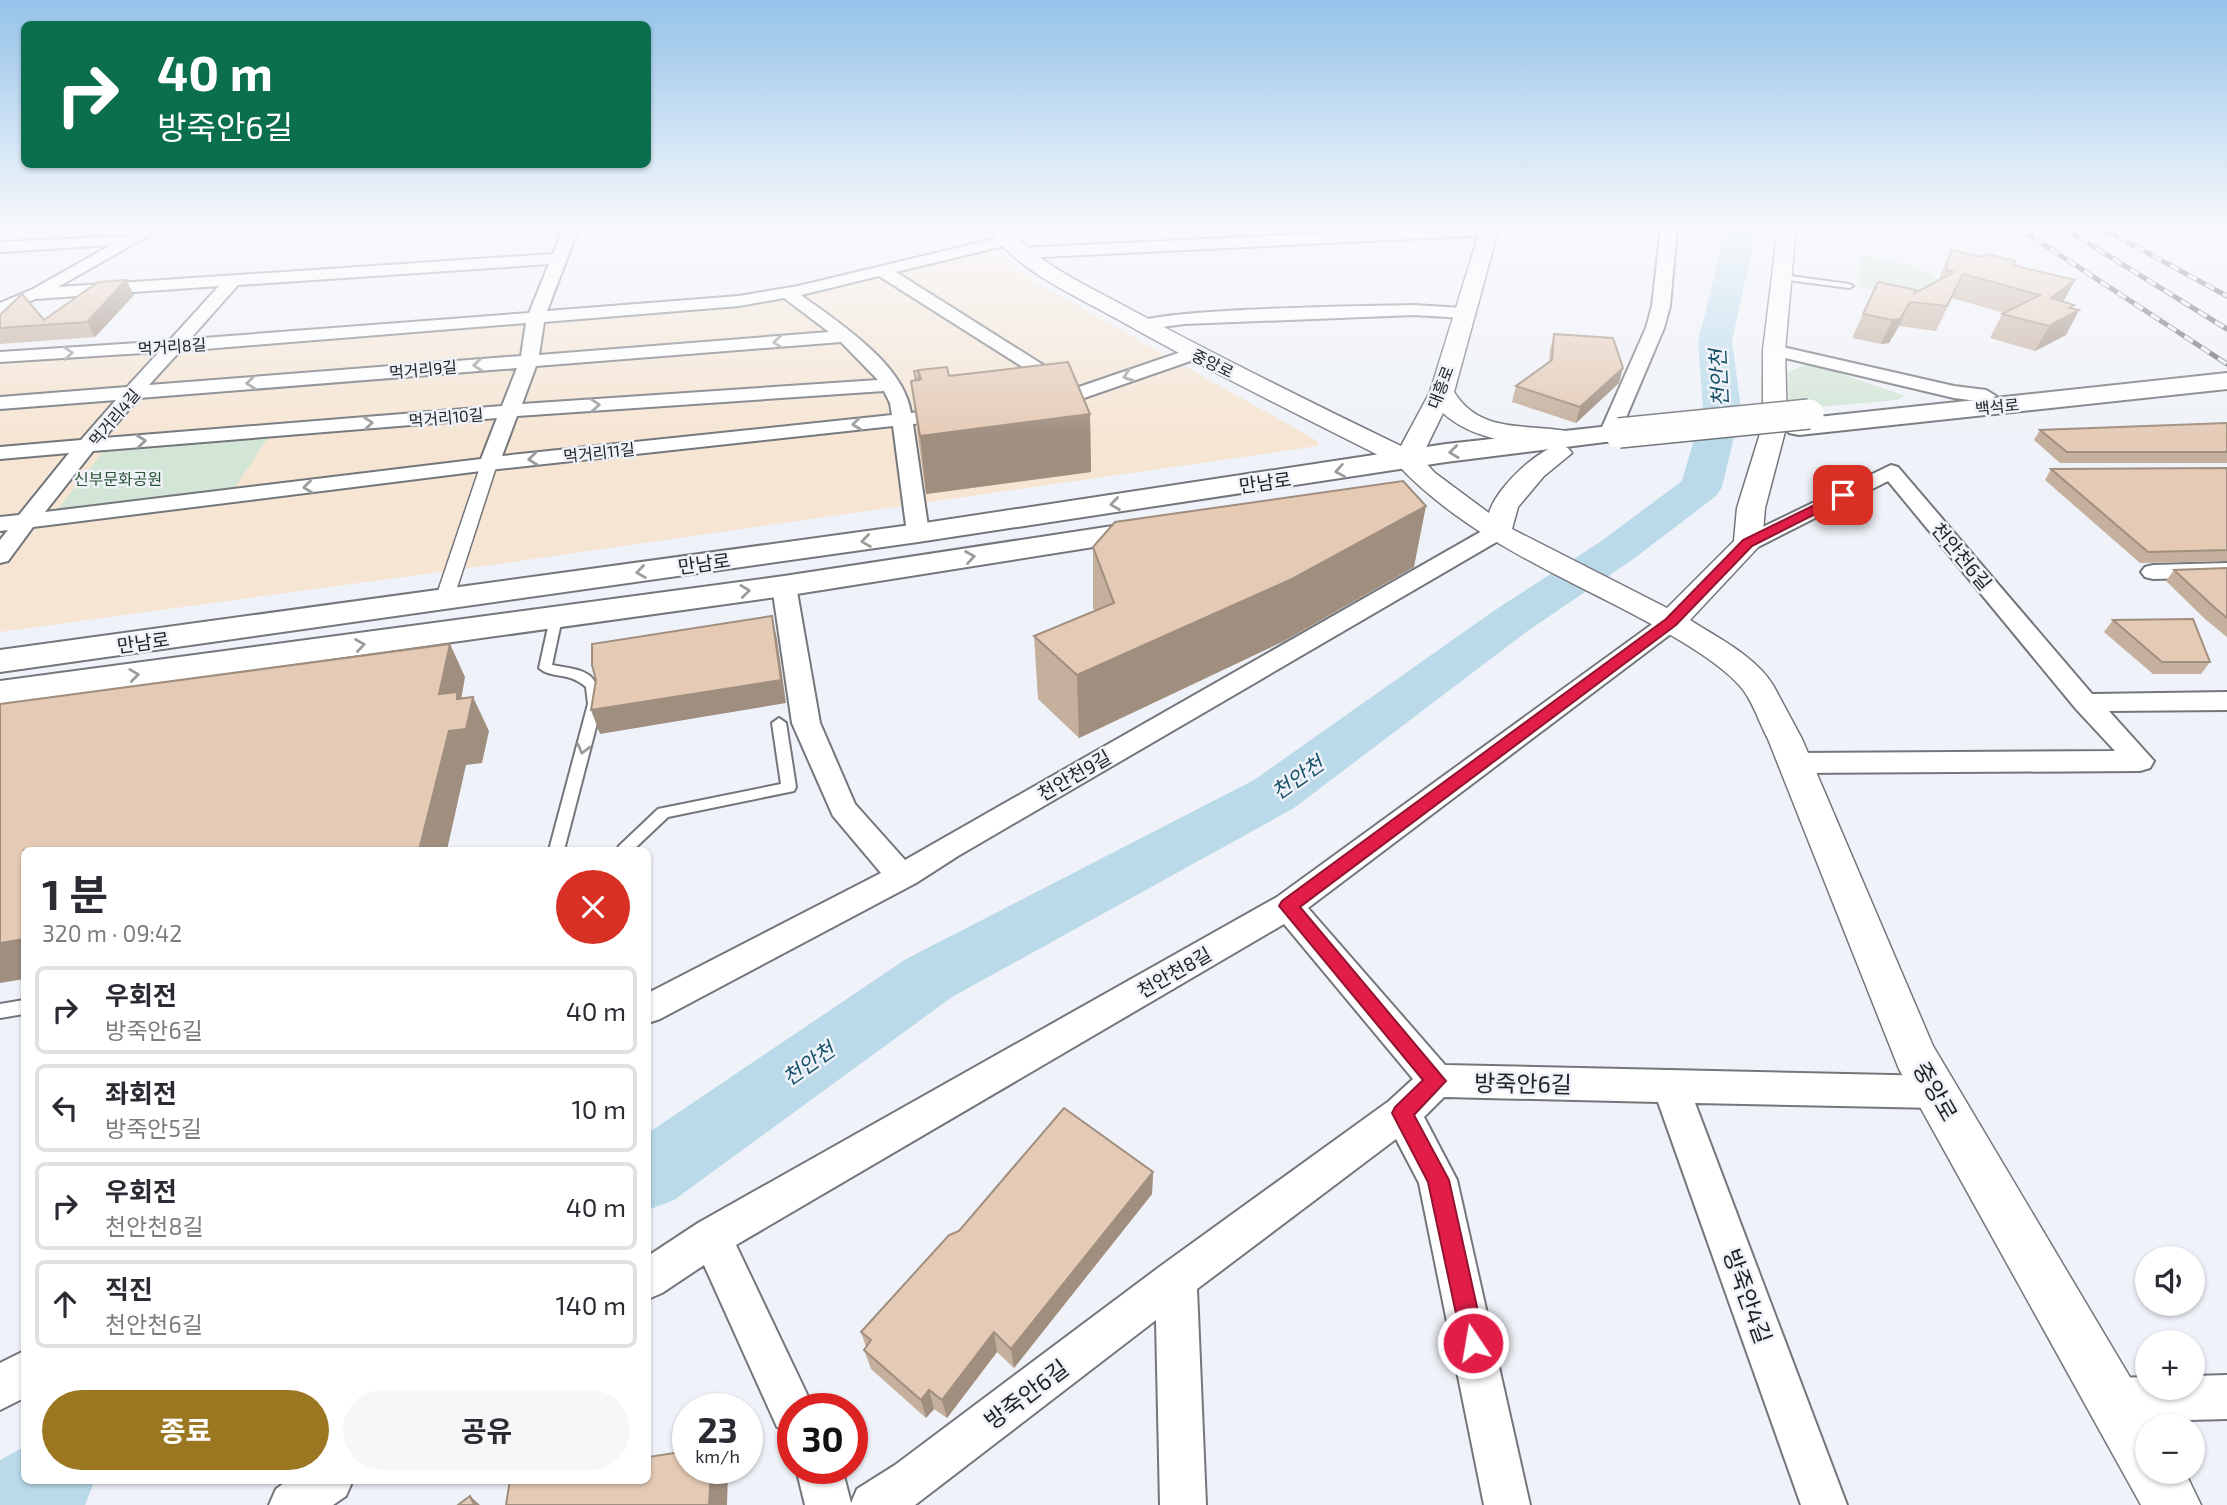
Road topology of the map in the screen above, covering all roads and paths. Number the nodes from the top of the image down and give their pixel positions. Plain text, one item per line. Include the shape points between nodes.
1 (26, 297) edge
2 (218, 297) edge
3 (544, 297) edge
4 (761, 297) edge
5 (793, 297) edge
6 (924, 297) edge
7 (1092, 297) edge
8 (1468, 297) edge
9 (1662, 297) edge
10 (1781, 297) edge
11 (0, 310) edge
12 (1463, 313) junction
13 (536, 317) junction
14 (1141, 325) junction
15 (846, 337) junction
16 (174, 346) junction
17 (1774, 351) junction
18 (1193, 354) junction
19 (0, 357) edge
20 (529, 361) junction
21 (2227, 372) edge
22 (2187, 381) junction
23 (2227, 381) edge
24 (892, 385) junction
25 (1442, 391) junction
26 (135, 392) junction
27 (1077, 394) junction
28 (1936, 395) junction
29 (0, 403) edge
30 (1021, 406) edge
31 (509, 411) junction
32 (968, 412) edge
33 (902, 419) junction
34 (1804, 420) junction
35 (1614, 437) junction
36 (90, 445) junction
37 (1566, 445) junction
38 (0, 453) edge
39 (489, 464) junction
40 (1417, 469) junction
41 (1236, 487) junction
42 (1337, 501) edge
43 (1264, 510) edge
44 (24, 522) junction
45 (0, 524) edge
46 (1175, 526) edge
47 (918, 533) junction
48 (1497, 533) junction
49 (1748, 543) junction
50 (0, 556) edge
51 (2227, 570) edge
52 (2153, 572) dead end
53 (784, 586) junction
54 (444, 600) junction
55 (1656, 614) junction
56 (555, 618) junction
57 (0, 662) edge
58 (0, 693) edge
59 (2227, 701) edge
60 (2085, 703) junction
61 (779, 723) dead end
62 (1795, 763) junction
63 (558, 847) edge
64 (627, 847) edge
65 (901, 876) junction
66 (1288, 906) junction
67 (651, 1007) edge
68 (21, 1008) edge
69 (0, 1011) edge
70 (1436, 1081) junction
71 (1671, 1086) junction
72 (1937, 1093) junction
73 (1402, 1113) junction
74 (712, 1237) junction
75 (651, 1277) edge
76 (1176, 1279) junction
77 (21, 1375) edge
78 (0, 1388) edge
79 (785, 1393) edge
80 (2227, 1397) edge
81 (2114, 1400) junction
82 (2135, 1438) edge
83 (324, 1484) edge
84 (823, 1484) edge
85 (2161, 1484) edge
86 (292, 1505) edge
87 (828, 1505) edge
88 (873, 1505) edge
89 (1182, 1505) edge
90 (1507, 1505) edge
91 (1824, 1505) edge
92 (2172, 1505) edge

1 - 11 street
2 - 16 street, 먹거리4길
3 - 13 street
4 - 13 street, 먹거리8길
5 - 15 street
6 - 27 street
7 - 14 street, 중앙로
8 - 12 street, 대흥로
9 - 35 street
10 - 17 street
12 - 14 street via 1414,310 1184,319
12 - 25 street, 대흥로
13 - 16 street, 먹거리8길
13 - 20 street
14 - 18 street, 중앙로
15 -> 20 street, 먹거리9길
15 - 24 street
19 -> 16 street, 먹거리8길
16 - 26 street, 먹거리4길
17 - 28 street
17 - 49 street via 1775,425 1751,508
18 -> 27 street
18 - 40 street, 중앙로
20 -> 26 street, 먹거리9길
20 - 31 street
21 - 22 main road
22 - 23 main road
22 - 28 main road, 백석로 via 1986,396
22 - 34 main road, 백석로
31 -> 24 street, 먹거리10길
24 - 33 street
25 - 37 street via 1455,412 1485,427
25 - 40 street, 대흥로
26 - 29 street, 먹거리9길
26 - 36 street, 먹거리4길
27 - 30 street
28 - 34 main road, 백석로
36 -> 31 street, 먹거리10길
31 - 39 street
32 - 33 street, 먹거리11길
33 -> 39 street, 먹거리11길
33 - 47 street
34 - 35 main road
35 - 37 main road
36 - 38 street, 먹거리10길
36 - 44 street, 먹거리4길
37 - 40 main road
37 - 48 street via 1535,470 1505,505
39 -> 44 street, 먹거리11길
39 - 54 street
40 -> 41 main road, 만남로
40 - 42 main road
40 - 48 street, 중앙로
41 - 43 main road via 1268,491 1273,502
41 -> 47 main road, 만남로
44 - 45 street, 먹거리11길
44 - 50 street, 먹거리4길
53 -> 46 main road, 만남로
47 -> 54 main road, 만남로
48 - 55 street, 중앙로
48 - 65 street, 천안천9길
49 - 55 street, 천안천6길
49 - 60 street, 천안천6길 via 1891,471
51 - 52 street
56 -> 53 main road, 만남로
53 - 65 street via 806,723 843,809
54 - 57 main road, 만남로
55 - 62 street, 중앙로 via 1726,658 1757,685
55 - 66 street, 천안천8길
58 -> 56 main road, 만남로
56 -> 63 lane via 545,668 579,674 592,685 595,704
59 - 60 street
60 - 62 street, 천안천6길 via 2140,761
61 - 64 lane via 789,787 663,813
62 - 72 street, 중앙로 via 1915,1055
65 - 67 street, 천안천9길
66 - 70 street
66 - 74 street, 천안천8길
68 - 69 lane
70 - 71 street, 방죽안6길
70 - 73 street, 방죽안6길
71 - 72 street, 방죽안6길
71 - 91 street, 방죽안4길
72 - 81 street, 중앙로
73 - 76 street, 방죽안6길
73 - 90 street via 1438,1180
74 - 75 street, 천안천8길
74 - 79 street
76 - 88 street, 방죽안6길
76 - 89 street
77 - 78 street
80 - 81 street
81 - 82 street, 중앙로
83 - 86 street
84 - 87 street
85 - 92 street

